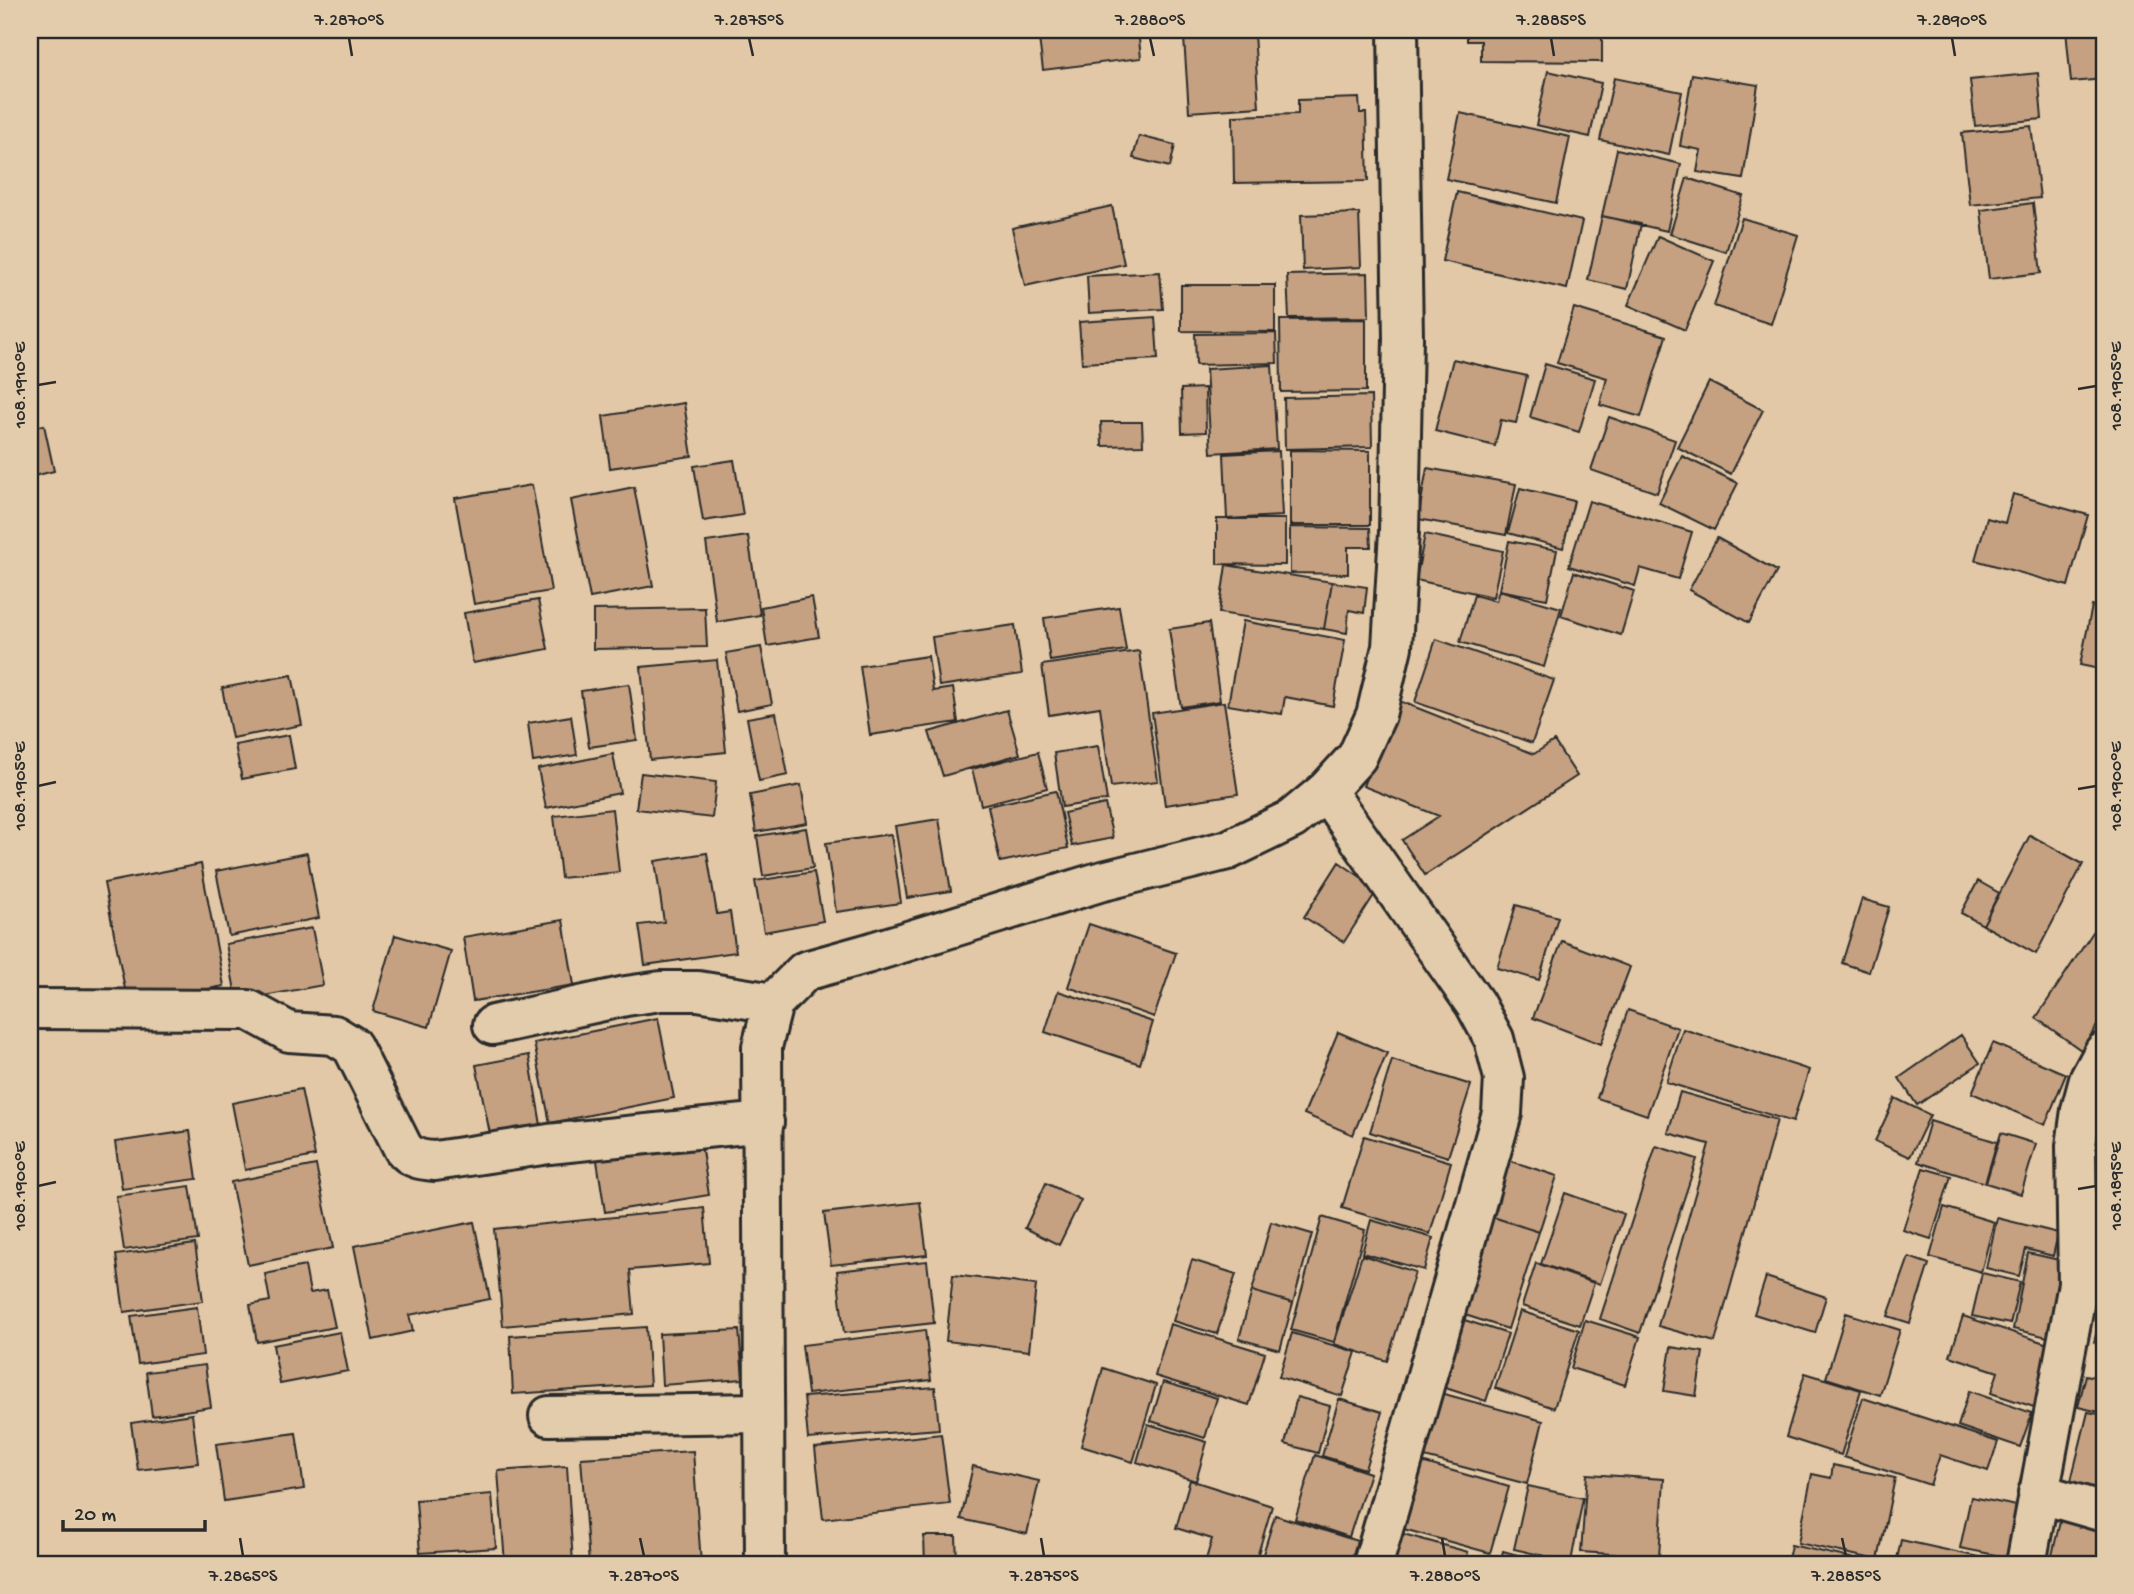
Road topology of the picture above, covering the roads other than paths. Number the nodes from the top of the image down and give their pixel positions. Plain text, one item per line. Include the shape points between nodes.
1 (1398, 30) edge
2 (1326, 791) junction
3 (774, 1003) junction
4 (30, 1009) edge
5 (492, 1026) dead end
6 (2104, 1052) edge
7 (764, 1122) junction
8 (764, 1413) junction
9 (549, 1416) dead end
10 (2038, 1493) junction
11 (2104, 1512) edge
12 (765, 1564) edge
13 (1373, 1564) edge
14 (2025, 1564) edge

1 - 2 street via 1403,338 1392,647 1376,715 1357,757
2 - 3 street via 1292,819 1228,850 1099,882 805,971
2 - 13 street via 1475,1004 1494,1039 1504,1078 1502,1113
3 - 5 street via 698,991 661,991
3 - 7 street via 762,1047
4 - 7 street via 249,1010 289,1032 334,1035 352,1046 403,1148 420,1160
6 - 10 street via 2089,1080 2081,1110 2076,1146 2078,1284
7 - 8 street
8 - 9 street
8 - 12 street
10 - 11 street
10 - 14 street

